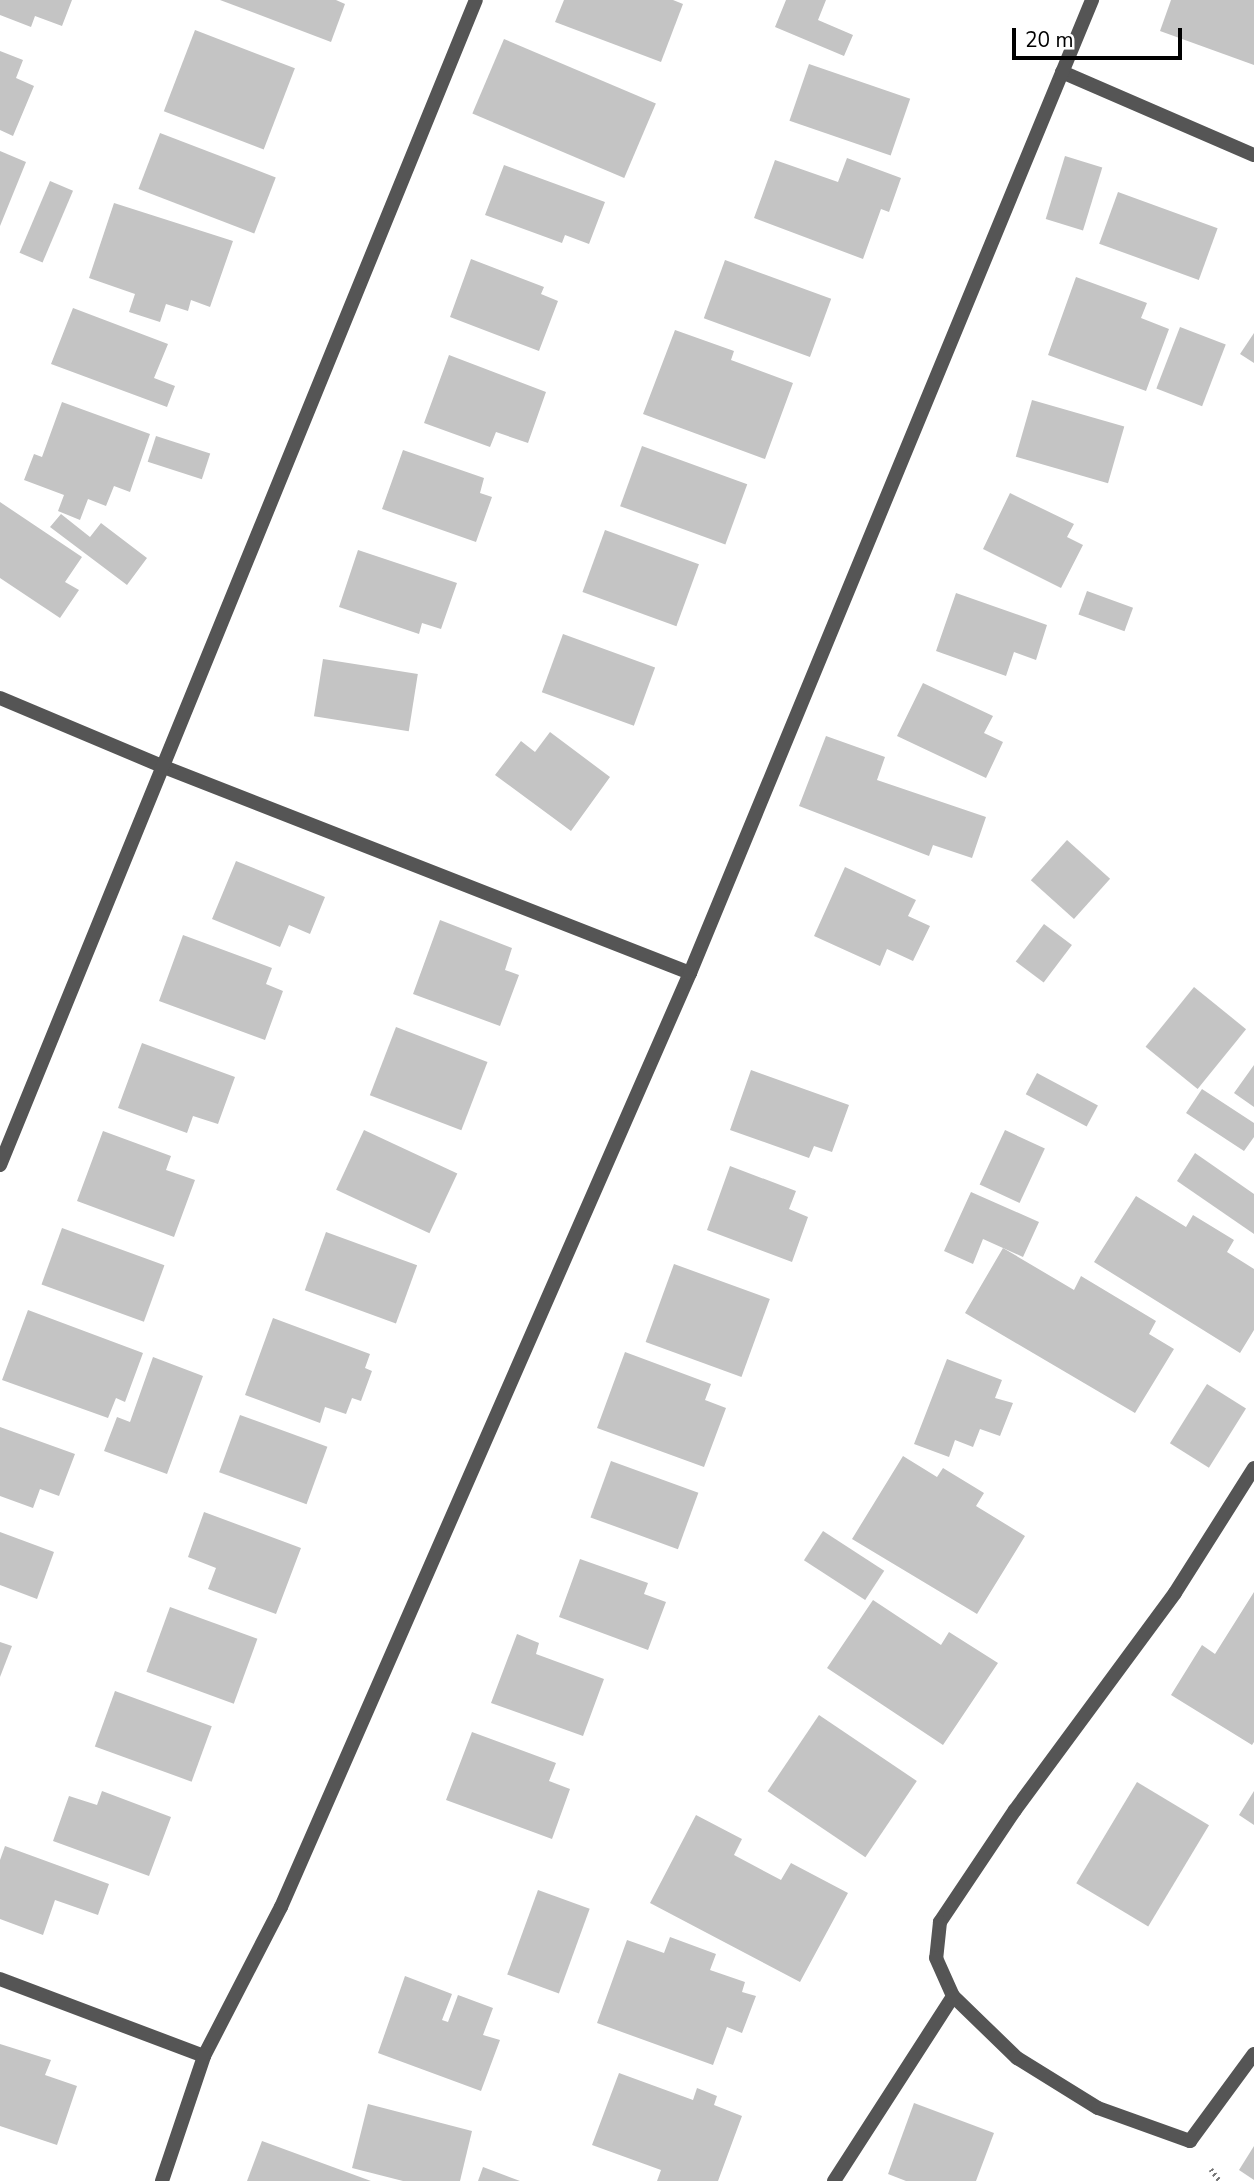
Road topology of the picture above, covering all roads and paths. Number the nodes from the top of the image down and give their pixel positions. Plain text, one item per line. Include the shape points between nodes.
1 (477, 0) edge
2 (1092, 0) edge
3 (1062, 72) junction
4 (1254, 155) edge
5 (0, 698) edge
6 (164, 767) junction
7 (690, 974) junction
8 (0, 1165) edge
9 (1254, 1468) edge
10 (0, 1979) edge
11 (953, 1996) junction
12 (1254, 2054) edge
13 (204, 2056) junction
14 (162, 2181) edge
15 (834, 2181) edge

1 - 6 street
2 - 3 street
3 - 4 street
3 - 7 street
5 - 6 street
6 - 7 street
6 - 8 street
7 - 13 street via 281,1907
9 - 11 street via 1175,1593 1015,1810 940,1923 936,1958
10 - 13 street
11 - 12 street via 1017,2058 1098,2108 1190,2141
11 - 15 street
13 - 14 street

